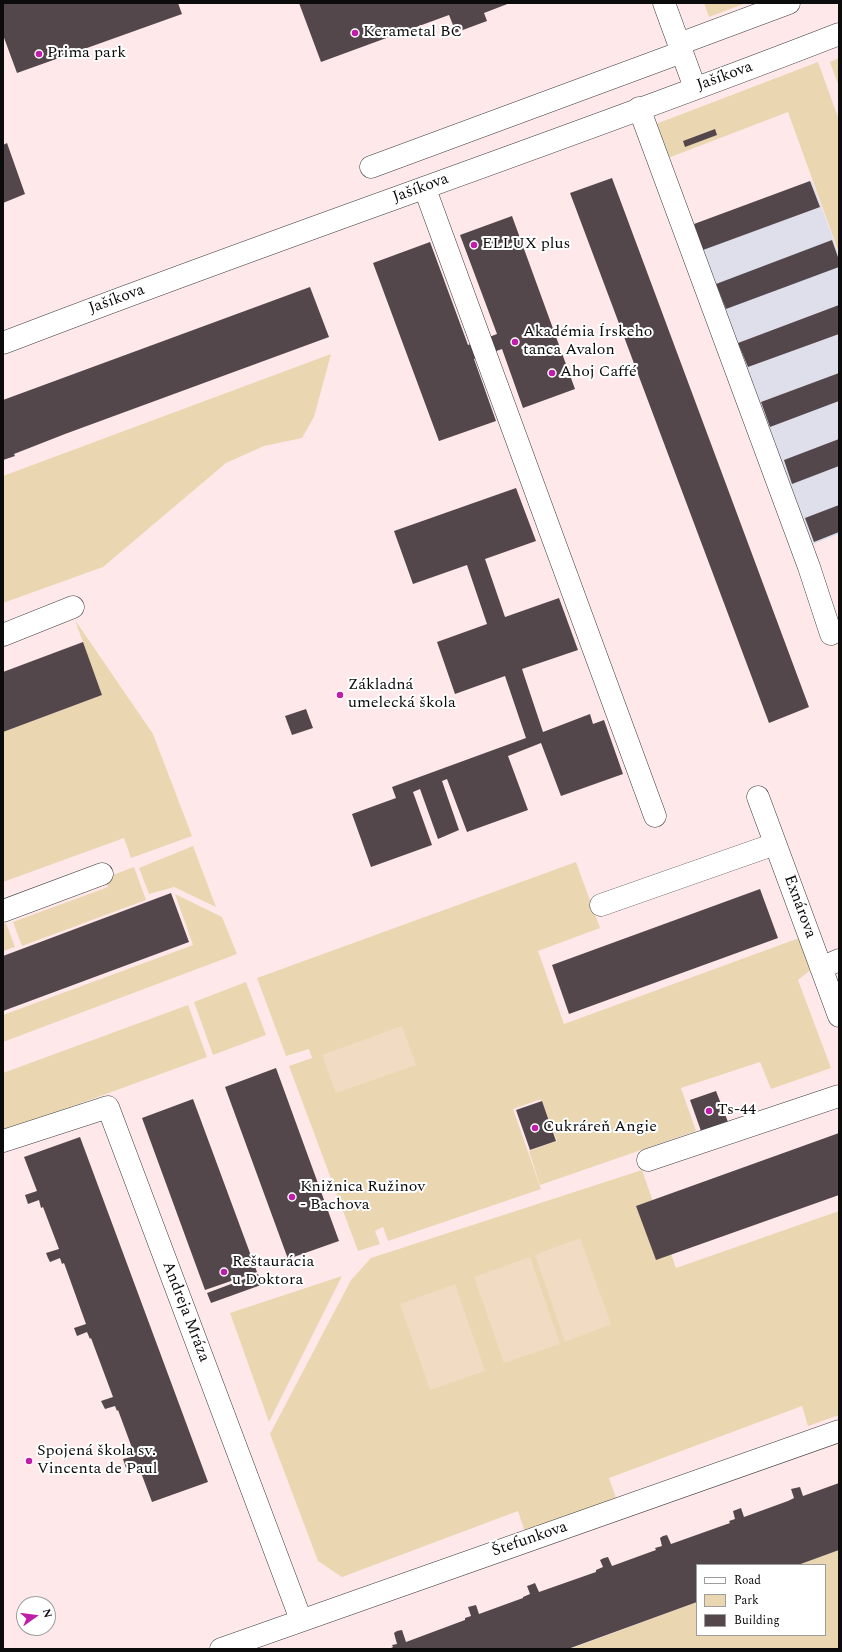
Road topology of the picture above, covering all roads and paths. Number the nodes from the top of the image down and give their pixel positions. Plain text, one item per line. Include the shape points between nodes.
1 (664, 3) edge
2 (789, 3) edge
3 (839, 34) edge
4 (681, 48) junction
5 (695, 88) junction
6 (639, 108) junction
7 (371, 167) dead end
8 (425, 189) junction
9 (3, 343) edge
10 (73, 607) dead end
11 (831, 634) dead end
12 (3, 635) edge
13 (758, 797) dead end
14 (655, 816) dead end
15 (775, 844) junction
16 (102, 874) dead end
17 (601, 905) dead end
18 (3, 911) edge
19 (830, 964) edge
20 (839, 1016) edge
21 (839, 1096) edge
22 (3, 1141) edge
23 (648, 1160) dead end
24 (839, 1431) edge
25 (301, 1620) junction
26 (221, 1649) edge

1 - 4 street
2 - 4 street
3 - 5 street, Jašíkova
4 - 5 street
4 - 7 street
5 - 6 street, Jašíkova
6 - 8 street, Jašíkova
6 - 11 street
8 - 9 street, Jašíkova via 330,221
8 - 14 street
10 - 12 street
13 - 15 street, Exnárova
15 - 17 street
15 - 19 street, Exnárova
16 - 18 street
19 - 20 street, Exnárova
21 - 23 street
22 - 25 street, Andreja Mráza via 108,1107
24 - 25 street, Štefunkova
25 - 26 street, Štefunkova

